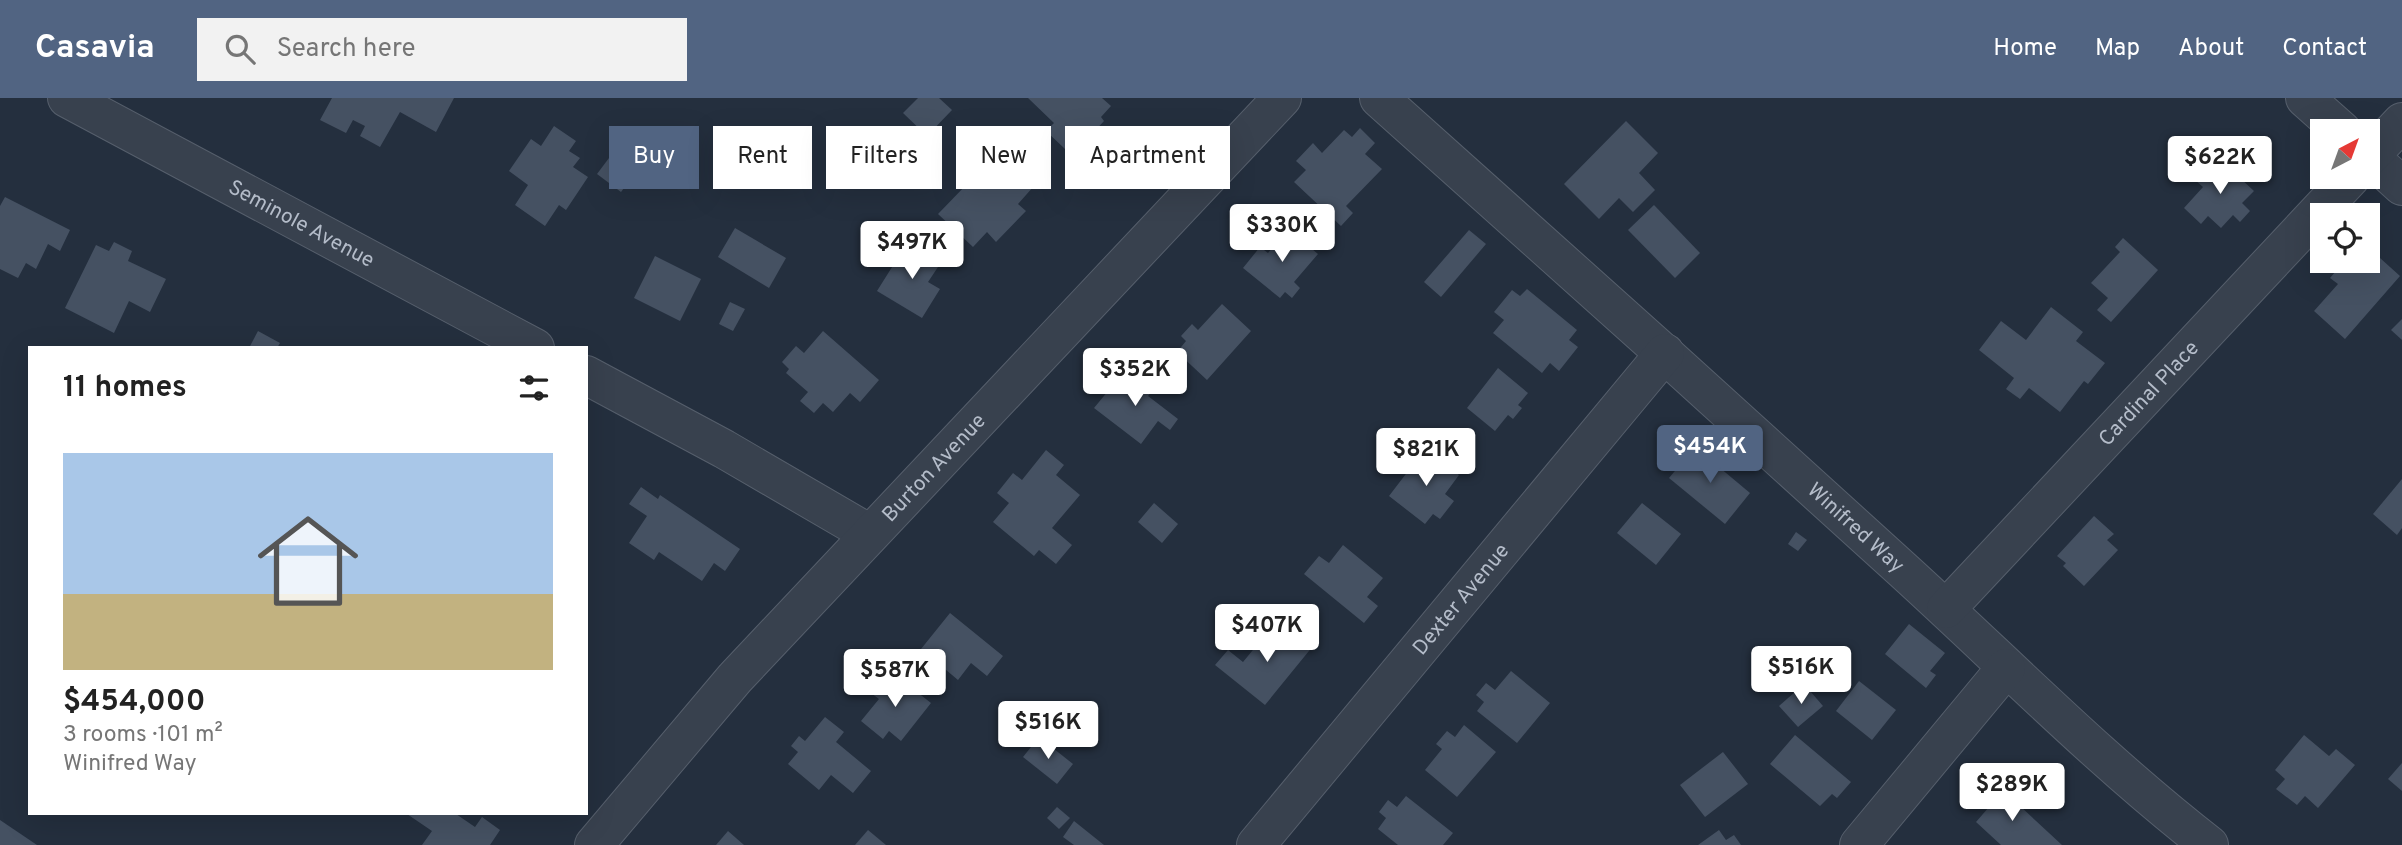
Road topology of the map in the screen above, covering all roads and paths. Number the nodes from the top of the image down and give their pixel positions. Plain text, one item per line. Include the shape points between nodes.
1 (66, 98) edge
2 (1282, 98) edge
3 (1378, 98) edge
4 (2305, 98) edge
5 (2329, 119) edge
6 (2402, 122) edge
7 (2380, 145) edge
8 (2380, 172) edge
9 (2402, 186) edge
10 (2339, 189) edge
11 (531, 346) edge
12 (1665, 353) junction
13 (588, 376) edge
14 (870, 534) junction
15 (1946, 609) junction
16 (2006, 668) junction
17 (594, 845) edge
18 (1256, 845) edge
19 (1859, 845) edge
20 (2209, 845) edge

1 - 11 street, Seminole Avenue
2 - 14 street, Burton Avenue
3 - 12 street, Winifred Way
4 - 5 street
6 - 7 street, Cardinal Place
8 - 9 street
10 - 15 street, Cardinal Place
12 - 15 street, Winifred Way
12 - 18 street, Dexter Avenue
13 - 14 street
14 - 17 street, Burton Avenue via 735,678
15 - 16 street, Winifred Way
16 - 19 street
16 - 20 street, Winifred Way

